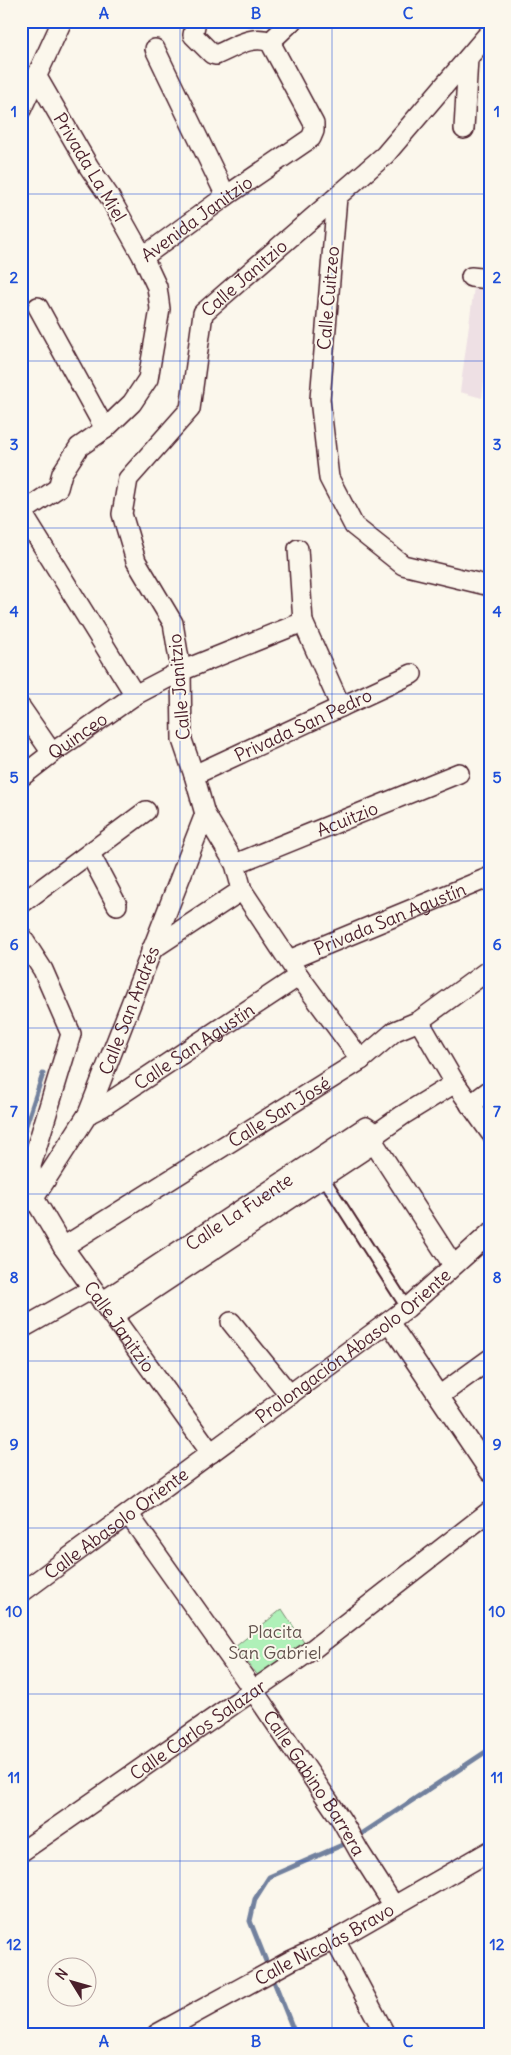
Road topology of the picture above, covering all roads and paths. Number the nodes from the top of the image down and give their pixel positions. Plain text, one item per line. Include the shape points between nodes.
1 (62, 21) edge
2 (196, 21) edge
3 (292, 21) edge
4 (490, 32) edge
5 (270, 42) junction
6 (155, 48) dead end
7 (468, 58) junction
8 (37, 77) junction
9 (21, 110) edge
10 (464, 129) dead end
11 (226, 196) junction
12 (337, 197) junction
13 (143, 257) junction
14 (471, 277) dead end
15 (490, 279) edge
16 (38, 307) dead end
17 (105, 430) junction
18 (22, 512) edge
19 (298, 549) dead end
20 (490, 586) edge
21 (303, 622) junction
22 (181, 671) junction
23 (412, 674) dead end
24 (135, 695) junction
25 (341, 707) junction
26 (21, 708) edge
27 (52, 753) junction
28 (459, 773) dead end
29 (194, 775) junction
30 (21, 777) edge
31 (146, 811) dead end
32 (205, 814) junction
33 (90, 854) junction
34 (235, 864) junction
35 (490, 878) edge
36 (242, 890) junction
37 (21, 904) edge
38 (117, 904) dead end
39 (21, 936) edge
40 (151, 950) junction
41 (289, 960) junction
42 (490, 969) edge
43 (299, 976) junction
44 (419, 1021) junction
45 (361, 1060) junction
46 (455, 1083) junction
47 (490, 1090) edge
48 (470, 1105) junction
49 (88, 1114) junction
50 (490, 1132) edge
51 (375, 1139) junction
52 (323, 1177) junction
53 (28, 1201) edge
54 (244, 1219) junction
55 (490, 1233) edge
56 (63, 1247) junction
57 (453, 1265) junction
58 (103, 1302) junction
59 (407, 1308) junction
60 (231, 1322) dead end
61 (389, 1322) junction
62 (21, 1329) edge
63 (490, 1359) edge
64 (290, 1395) junction
65 (439, 1396) junction
66 (211, 1453) junction
67 (490, 1472) edge
68 (490, 1511) edge
69 (129, 1515) junction
70 (21, 1593) edge
71 (253, 1690) junction
72 (490, 1851) edge
73 (21, 1852) edge
74 (394, 1906) junction
75 (336, 1940) junction
76 (157, 2034) edge
77 (385, 2034) edge

1 - 8 street
2 - 5 street via 193,35 212,54 255,38
3 - 5 street
4 - 7 street, Calle Janitzio
5 - 11 street, Avenida Janitzio via 314,124 314,131 311,138
6 - 11 street
7 - 10 street
7 - 12 street, Calle Janitzio via 385,155
8 - 9 street
8 - 13 street, Privada La Miel
11 - 13 street, Avenida Janitzio
12 - 20 street, Calle Cuitzeo via 320,399 329,478 354,526 403,565
12 - 22 street, Calle Janitzio via 203,314 190,409 128,479 122,514 136,561 173,624
13 - 17 street, Avenida Janitzio via 157,287 160,310 148,379 132,403
14 - 15 street
16 - 17 street
17 - 18 street, Avenida Janitzio via 79,447 62,473 58,488
18 - 24 street
19 - 21 street
21 - 22 street, Quinceo
21 - 25 street
22 - 24 street, Quinceo
22 - 29 street, Calle Janitzio via 182,740
23 - 25 street, Privada San Pedro
24 - 27 street, Quinceo
25 - 29 street, Privada San Pedro
26 - 27 street
27 - 30 street, Quinceo
28 - 34 street, Acuitzio
29 - 32 street, Calle Janitzio
31 - 33 street
32 - 34 street, Calle Janitzio
32 - 40 street, Calle San Andrés
33 - 37 street
33 - 38 street
34 - 36 street, Calle Janitzio
35 - 41 street, Privada San Agustín
36 - 40 street
36 - 41 street, Calle Janitzio
39 - 53 street via 43,970 71,1034 31,1166
40 - 49 street, Calle San Andrés
41 - 43 street, Calle Janitzio
42 - 44 street, Calle San José
43 - 45 street, Calle Janitzio
43 - 49 street, Calle San Agustín
44 - 45 street, Calle San José via 395,1031
44 - 46 street
45 - 56 street, Calle San José
46 - 48 street
46 - 51 street, Calle La Fuente via 403,1114
47 - 48 street
48 - 50 street
49 - 53 street, Calle San Andrés
51 - 52 street, Calle La Fuente
51 - 54 street, Calle La Fuente via 366,1128
51 - 57 street
52 - 54 street, Calle La Fuente
52 - 59 lane
53 - 56 street, Calle Janitzio
54 - 58 street, Calle La Fuente
55 - 57 street, Prolongación Abasolo Oriente
56 - 58 street, Calle Janitzio
57 - 59 street, Prolongación Abasolo Oriente
58 - 62 street, Calle La Fuente
58 - 66 street, Calle Janitzio
59 - 61 street, Prolongación Abasolo Oriente
60 - 64 street
61 - 64 street, Prolongación Abasolo Oriente
61 - 65 street
63 - 65 street
64 - 66 street, Prolongación Abasolo Oriente
65 - 67 street
66 - 69 street, Calle Abasolo Oriente
68 - 71 street, Calle Carlos Salazar via 313,1649
69 - 70 street, Calle Abasolo Oriente
69 - 71 street, Calle Gabino Barrera
71 - 73 street, Calle Carlos Salazar
71 - 74 street, Calle Gabino Barrera via 342,1821
72 - 74 street, Calle Nicolás Bravo
74 - 75 street, Calle Nicolás Bravo
75 - 76 street, Calle Nicolás Bravo via 292,1960
75 - 77 street

